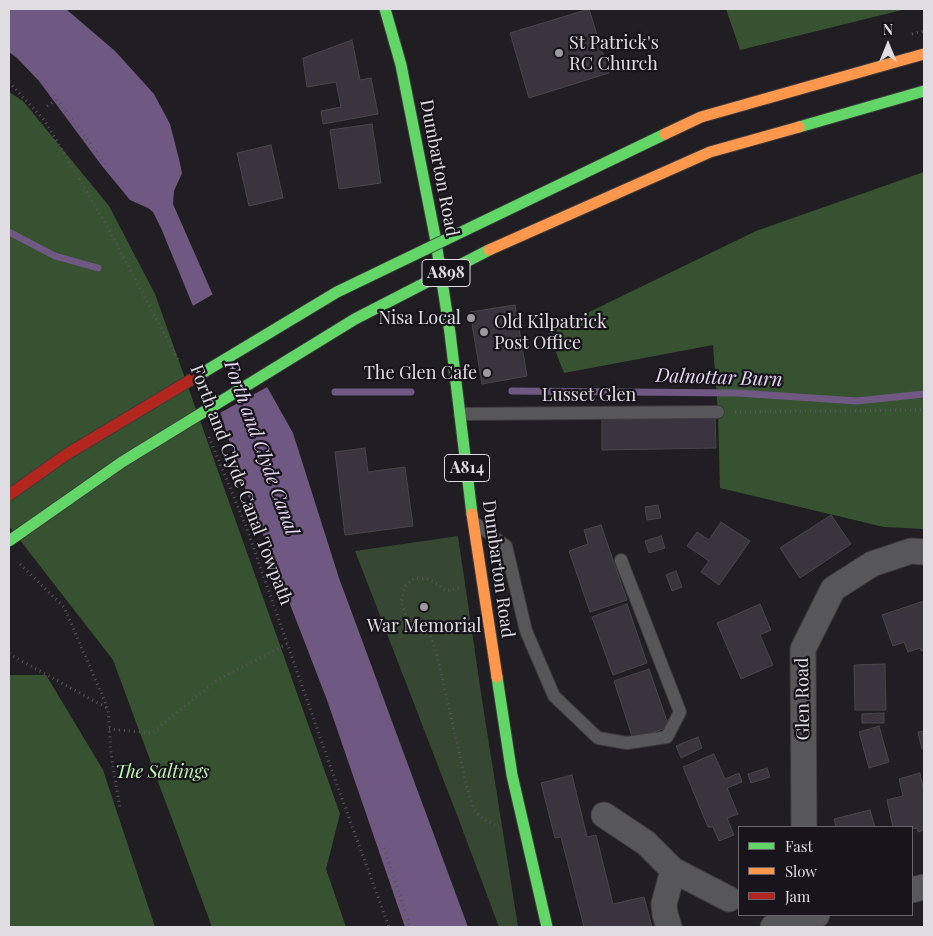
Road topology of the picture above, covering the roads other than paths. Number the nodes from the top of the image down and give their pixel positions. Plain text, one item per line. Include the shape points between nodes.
1 (385, 9) edge
2 (924, 54) edge
3 (924, 91) edge
4 (718, 412) road end
5 (460, 414) junction
6 (9, 495) edge
7 (473, 522) junction
8 (9, 541) edge
9 (924, 552) edge
10 (621, 560) dead end
11 (604, 815) dead end
12 (804, 826) edge
13 (673, 870) junction
14 (729, 899) dead end
15 (810, 919) edge
16 (547, 927) edge
17 (669, 927) edge
18 (773, 927) edge

1 - 5 main road, Dumbarton Road / A814 via 403,73 435,236
2 - 6 main road, A898, bridge via 701,117 337,292 66,454
3 - 8 main road, A898, bridge via 710,152 501,244 355,320 122,462
4 - 5 lane, Lusset Glen
5 - 7 main road, Dumbarton Road / A814
7 - 10 lane via 506,546 526,631 554,696 598,738 627,743 667,736 680,712
7 - 16 main road, Dumbarton Road / A814 via 512,776
9 - 12 street, Glen Road via 911,551 872,564 833,589 802,649
11 - 13 street via 646,843
13 - 14 street
13 - 17 street via 664,904
15 - 18 street

